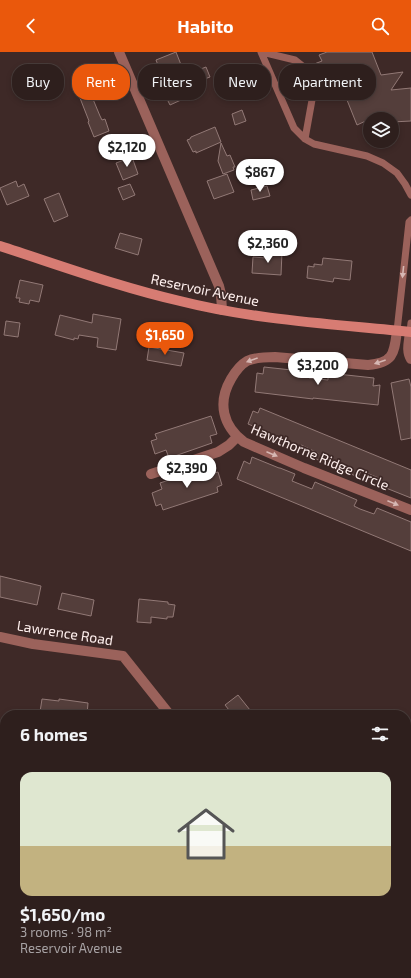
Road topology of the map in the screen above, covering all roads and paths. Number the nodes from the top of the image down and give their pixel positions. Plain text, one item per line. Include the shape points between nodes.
1 (119, 52) edge
2 (262, 52) edge
3 (300, 64) edge
4 (312, 100) edge
5 (305, 139) junction
6 (411, 195) edge
7 (411, 220) edge
8 (0, 246) edge
9 (222, 310) junction
10 (411, 329) edge
11 (397, 331) junction
12 (411, 360) edge
13 (237, 437) junction
14 (151, 474) dead end
15 (411, 510) edge
16 (0, 637) edge
17 (166, 710) edge

1 - 9 street via 219,286
2 - 3 lane via 295,60
2 - 5 lane via 294,128
4 - 5 lane
5 - 6 lane via 314,144 368,156 383,163 397,173
7 -> 11 lane
8 - 9 main road, Reservoir Avenue via 144,292
9 - 11 main road, Reservoir Avenue
10 - 11 main road, Reservoir Avenue
10 - 12 street via 408,351
11 -> 13 street, Hawthorne Ridge Circle via 391,357 376,364 289,357 255,358 244,363 226,388 223,401 224,414
13 - 14 street via 229,446 218,452
13 -> 15 street, Hawthorne Ridge Circle via 304,468
16 - 17 street, Lawrence Road via 123,656

